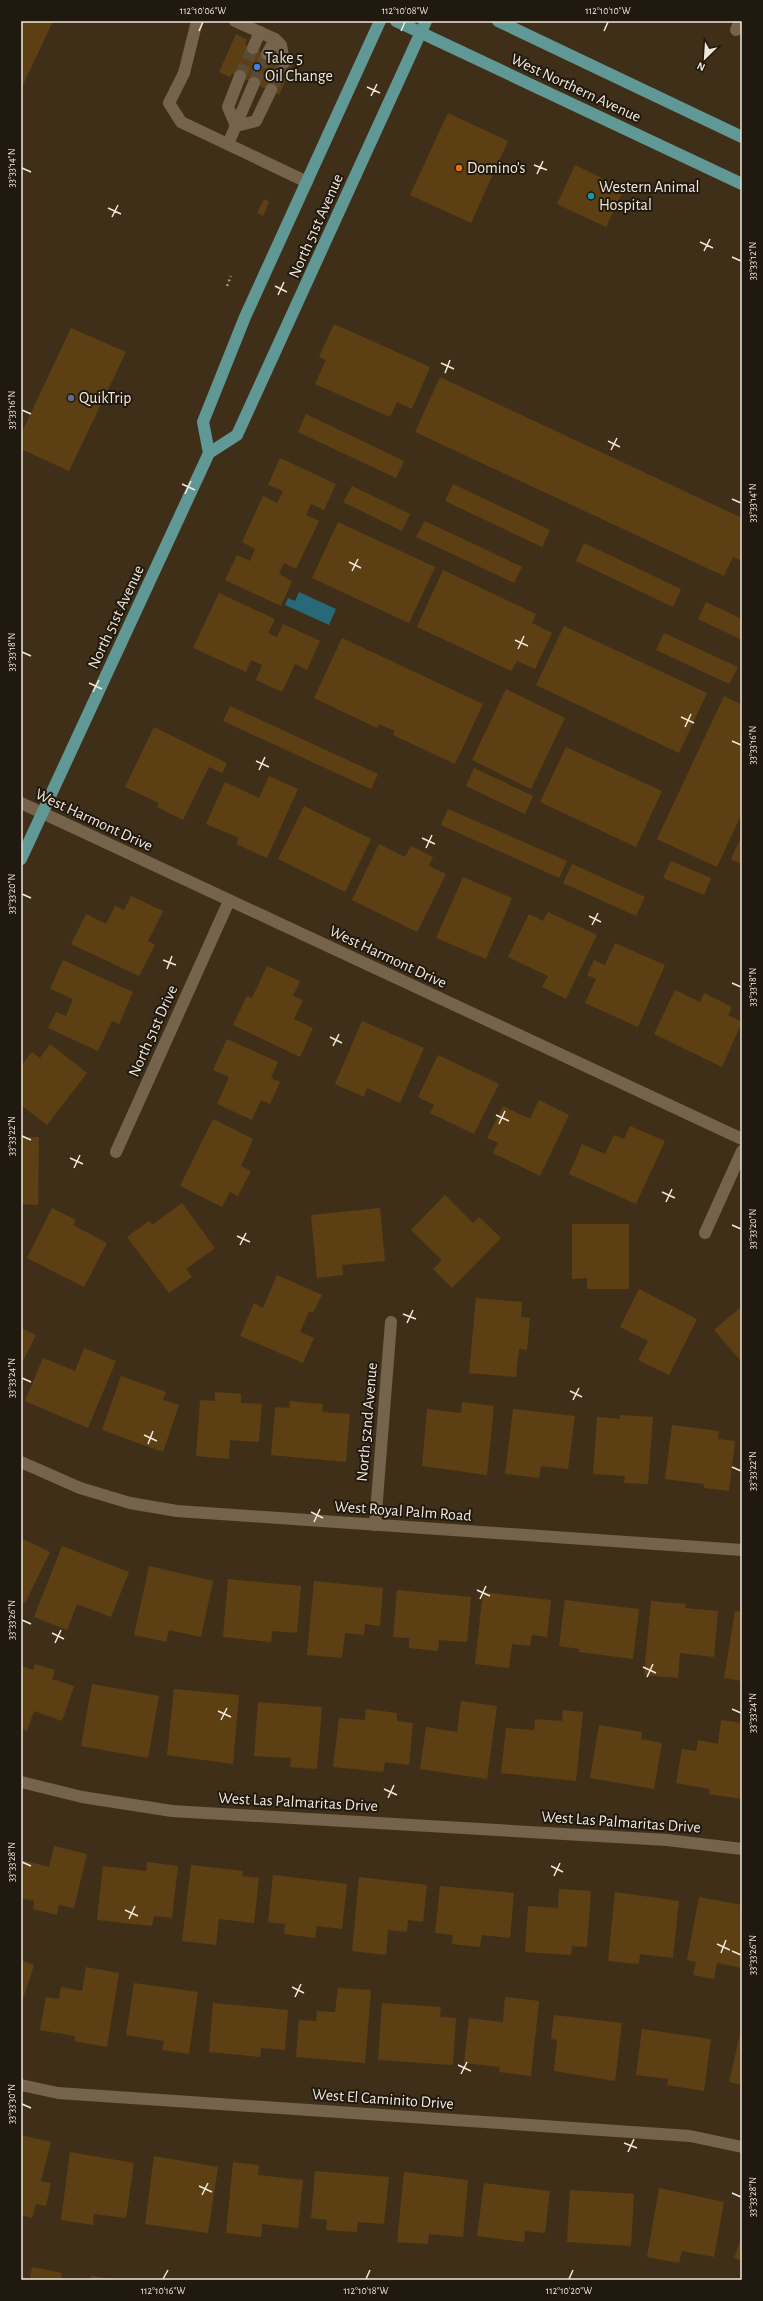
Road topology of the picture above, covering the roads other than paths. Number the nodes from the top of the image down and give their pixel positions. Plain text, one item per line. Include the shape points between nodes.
1 (197, 21) edge
2 (234, 21) edge
3 (380, 21) edge
4 (396, 21) edge
5 (426, 21) edge
6 (498, 21) edge
7 (260, 32) junction
8 (421, 33) junction
9 (275, 39) junction
10 (253, 48) tunnel mouth
11 (267, 54) tunnel mouth
12 (284, 62) tunnel mouth
13 (240, 76) tunnel mouth
14 (254, 83) tunnel mouth
15 (271, 90) tunnel mouth
16 (236, 126) junction
17 (742, 137) edge
18 (228, 144) junction
19 (307, 182) junction
20 (742, 184) edge
21 (209, 453) junction
22 (21, 803) edge
23 (42, 814) junction
24 (21, 859) edge
25 (229, 901) junction
26 (742, 1139) edge
27 (742, 1151) edge
28 (116, 1152) dead end
29 (705, 1233) dead end
30 (391, 1322) dead end
31 (21, 1462) edge
32 (375, 1525) junction
33 (742, 1550) edge
34 (21, 1782) edge
35 (742, 1849) edge
36 (21, 2085) edge
37 (742, 2147) edge

1 - 18 street via 184,73 169,103 180,122
2 - 7 street
3 - 19 main road, North 51st Avenue
4 - 8 main road, West Northern Avenue
5 - 8 main road, North 51st Avenue
6 - 17 main road, West Northern Avenue
7 - 9 street
7 - 10 street
8 - 20 main road, West Northern Avenue
8 - 21 main road, North 51st Avenue via 237,435
9 - 11 street
9 - 12 street via 281,45
13 - 16 street via 228,107
14 - 16 street
15 - 16 street via 256,121
16 - 18 street
18 - 19 street
19 - 21 main road, North 51st Avenue via 245,318 203,422
21 - 23 main road, North 51st Avenue
22 - 23 street, West Harmont Drive
23 - 24 main road, North 51st Avenue
23 - 25 street, West Harmont Drive
25 - 26 street, West Harmont Drive
25 - 28 street, North 51st Drive
27 - 29 street
30 - 32 street, North 52nd Avenue
31 - 32 street, West Royal Palm Road via 80,1488 130,1503 220,1515
32 - 33 street, West Royal Palm Road
34 - 35 street, West Las Palmaritas Drive via 82,1797 172,1811 668,1840
36 - 37 street, West El Caminito Drive via 58,2093 690,2136

